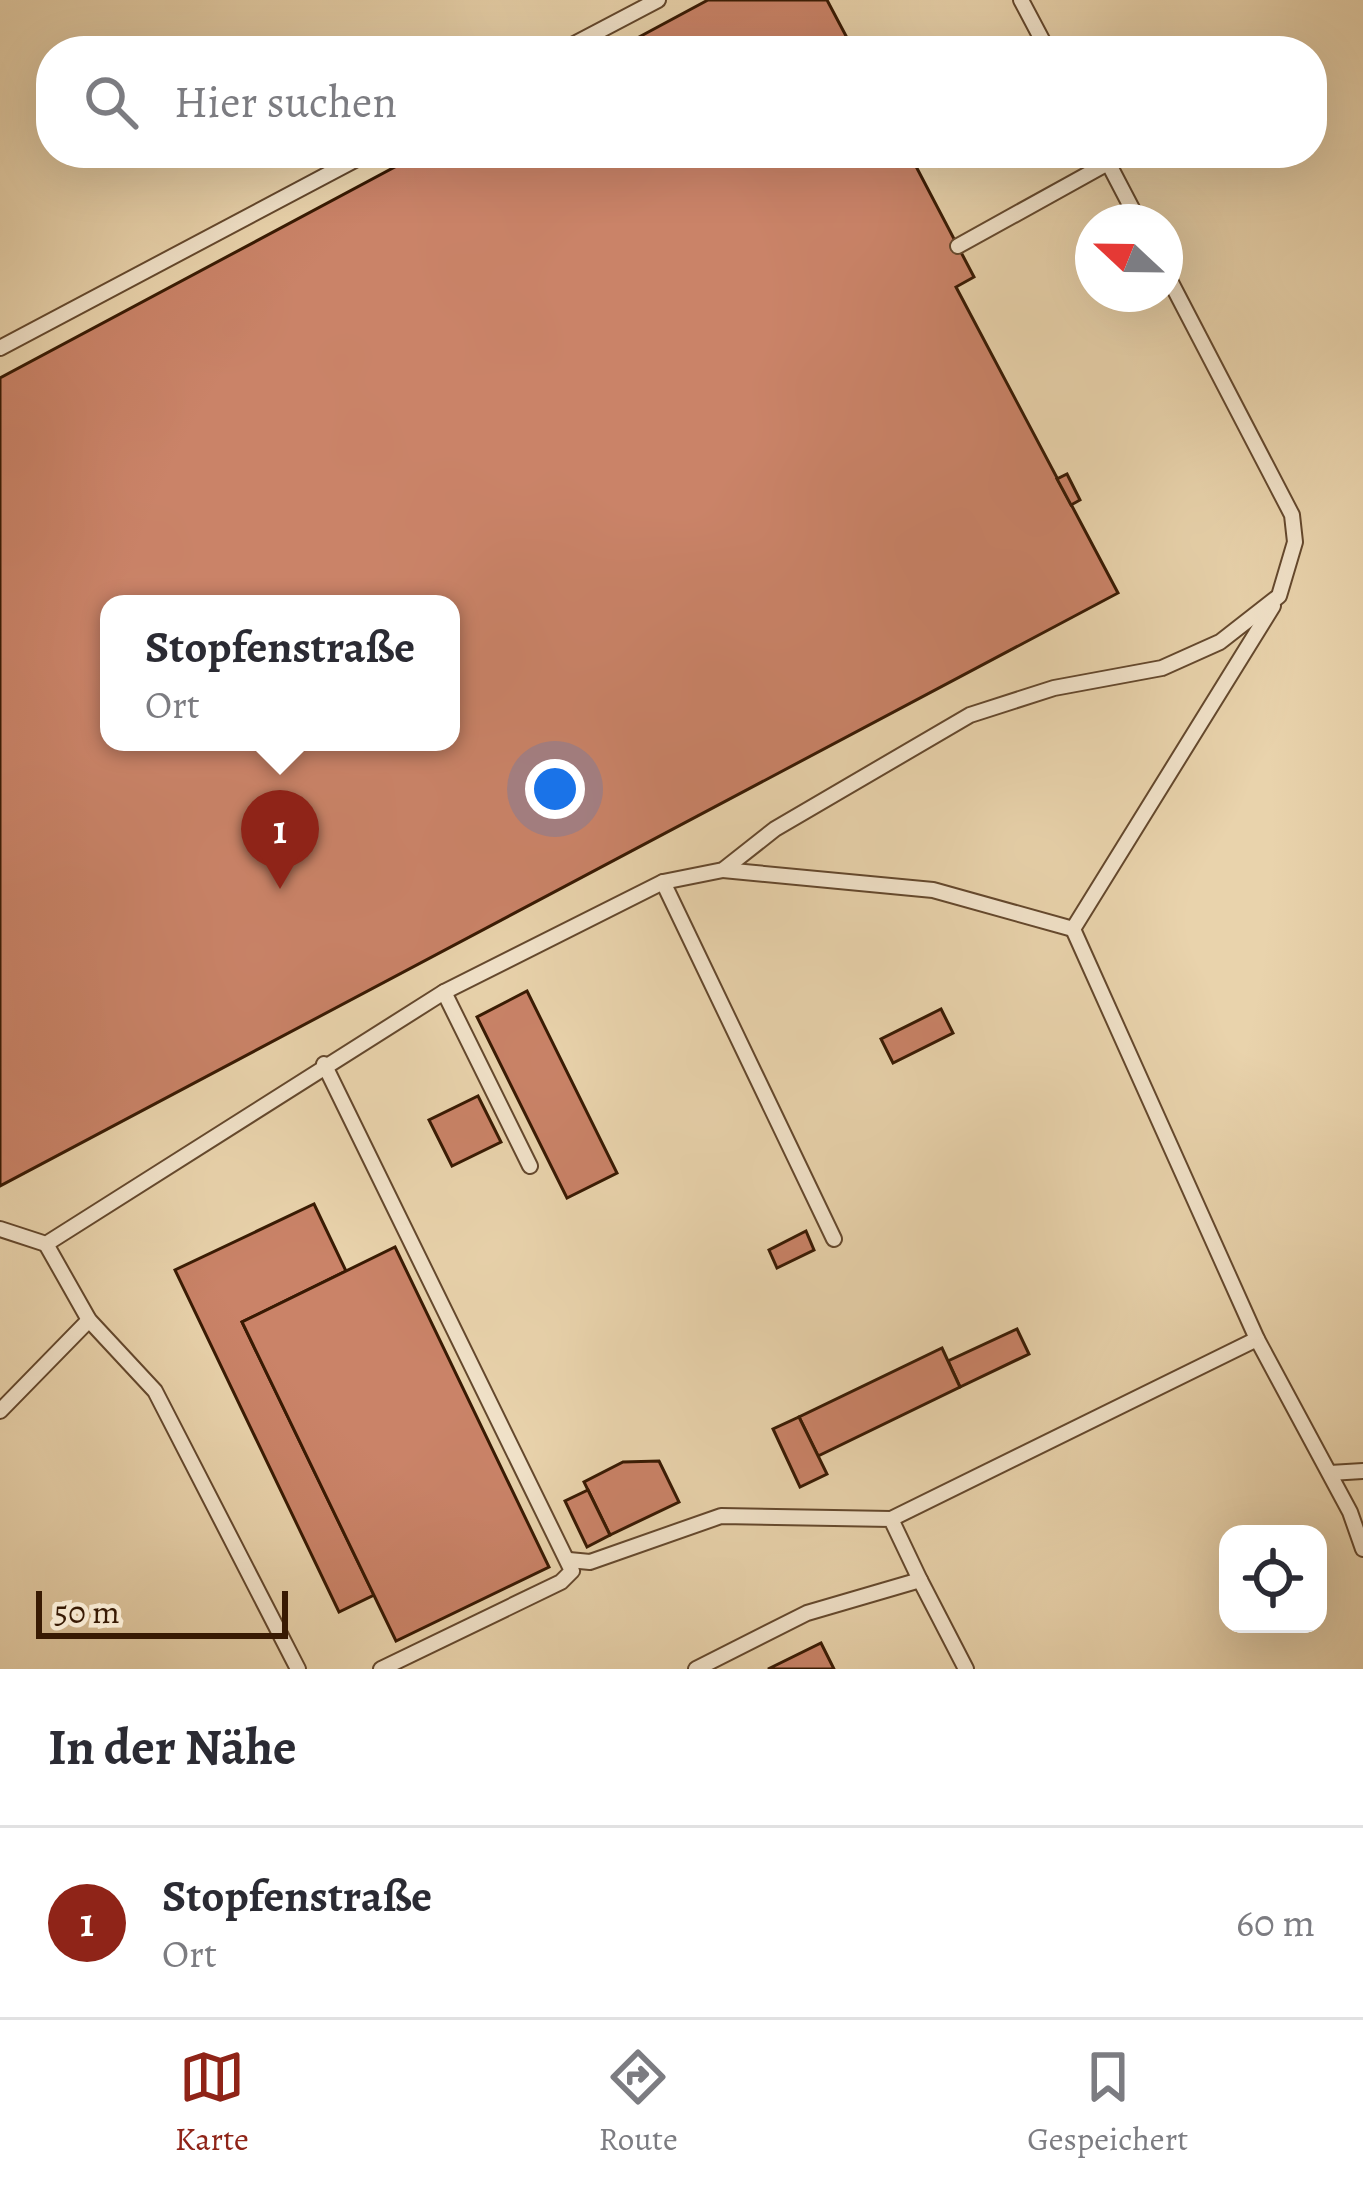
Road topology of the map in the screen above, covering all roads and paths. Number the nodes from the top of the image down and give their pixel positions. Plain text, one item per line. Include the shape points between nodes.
1 (658, 0) edge
2 (1021, 0) edge
3 (590, 36) edge
4 (1040, 36) edge
5 (340, 168) edge
6 (1089, 168) edge
7 (1111, 168) edge
8 (1130, 204) edge
9 (958, 246) dead end
10 (1183, 306) edge
11 (0, 348) edge
12 (1279, 596) junction
13 (723, 870) junction
14 (663, 882) junction
15 (1073, 929) junction
16 (444, 992) junction
17 (324, 1064) junction
18 (530, 1166) dead end
19 (0, 1229) edge
20 (834, 1239) dead end
21 (46, 1244) junction
22 (89, 1320) junction
23 (1258, 1339) junction
24 (0, 1411) edge
25 (1363, 1471) edge
26 (1330, 1473) junction
27 (891, 1520) junction
28 (1363, 1549) edge
29 (569, 1560) junction
30 (920, 1580) junction
31 (298, 1669) edge
32 (381, 1669) edge
33 (696, 1669) edge
34 (966, 1669) edge

1 - 3 lane
2 - 4 lane
5 - 11 lane
6 - 9 lane
7 - 8 lane
10 - 12 lane via 1292,515 1295,542
12 - 13 lane via 1220,642 1162,668 1054,688 970,715 775,829
12 - 15 lane
13 - 14 lane
13 - 15 lane via 933,890
14 - 16 lane
14 - 20 lane
15 - 23 lane
16 - 17 lane
16 - 18 lane
17 - 21 lane
17 - 29 lane
19 - 21 lane
21 - 22 lane
22 - 24 lane
22 - 31 lane via 155,1390
23 - 26 lane
23 - 27 lane
25 - 26 lane
26 - 28 lane
27 - 29 lane via 721,1516 590,1562
27 - 30 lane
29 - 32 lane via 572,1570 561,1582
30 - 33 lane via 807,1612
30 - 34 lane

